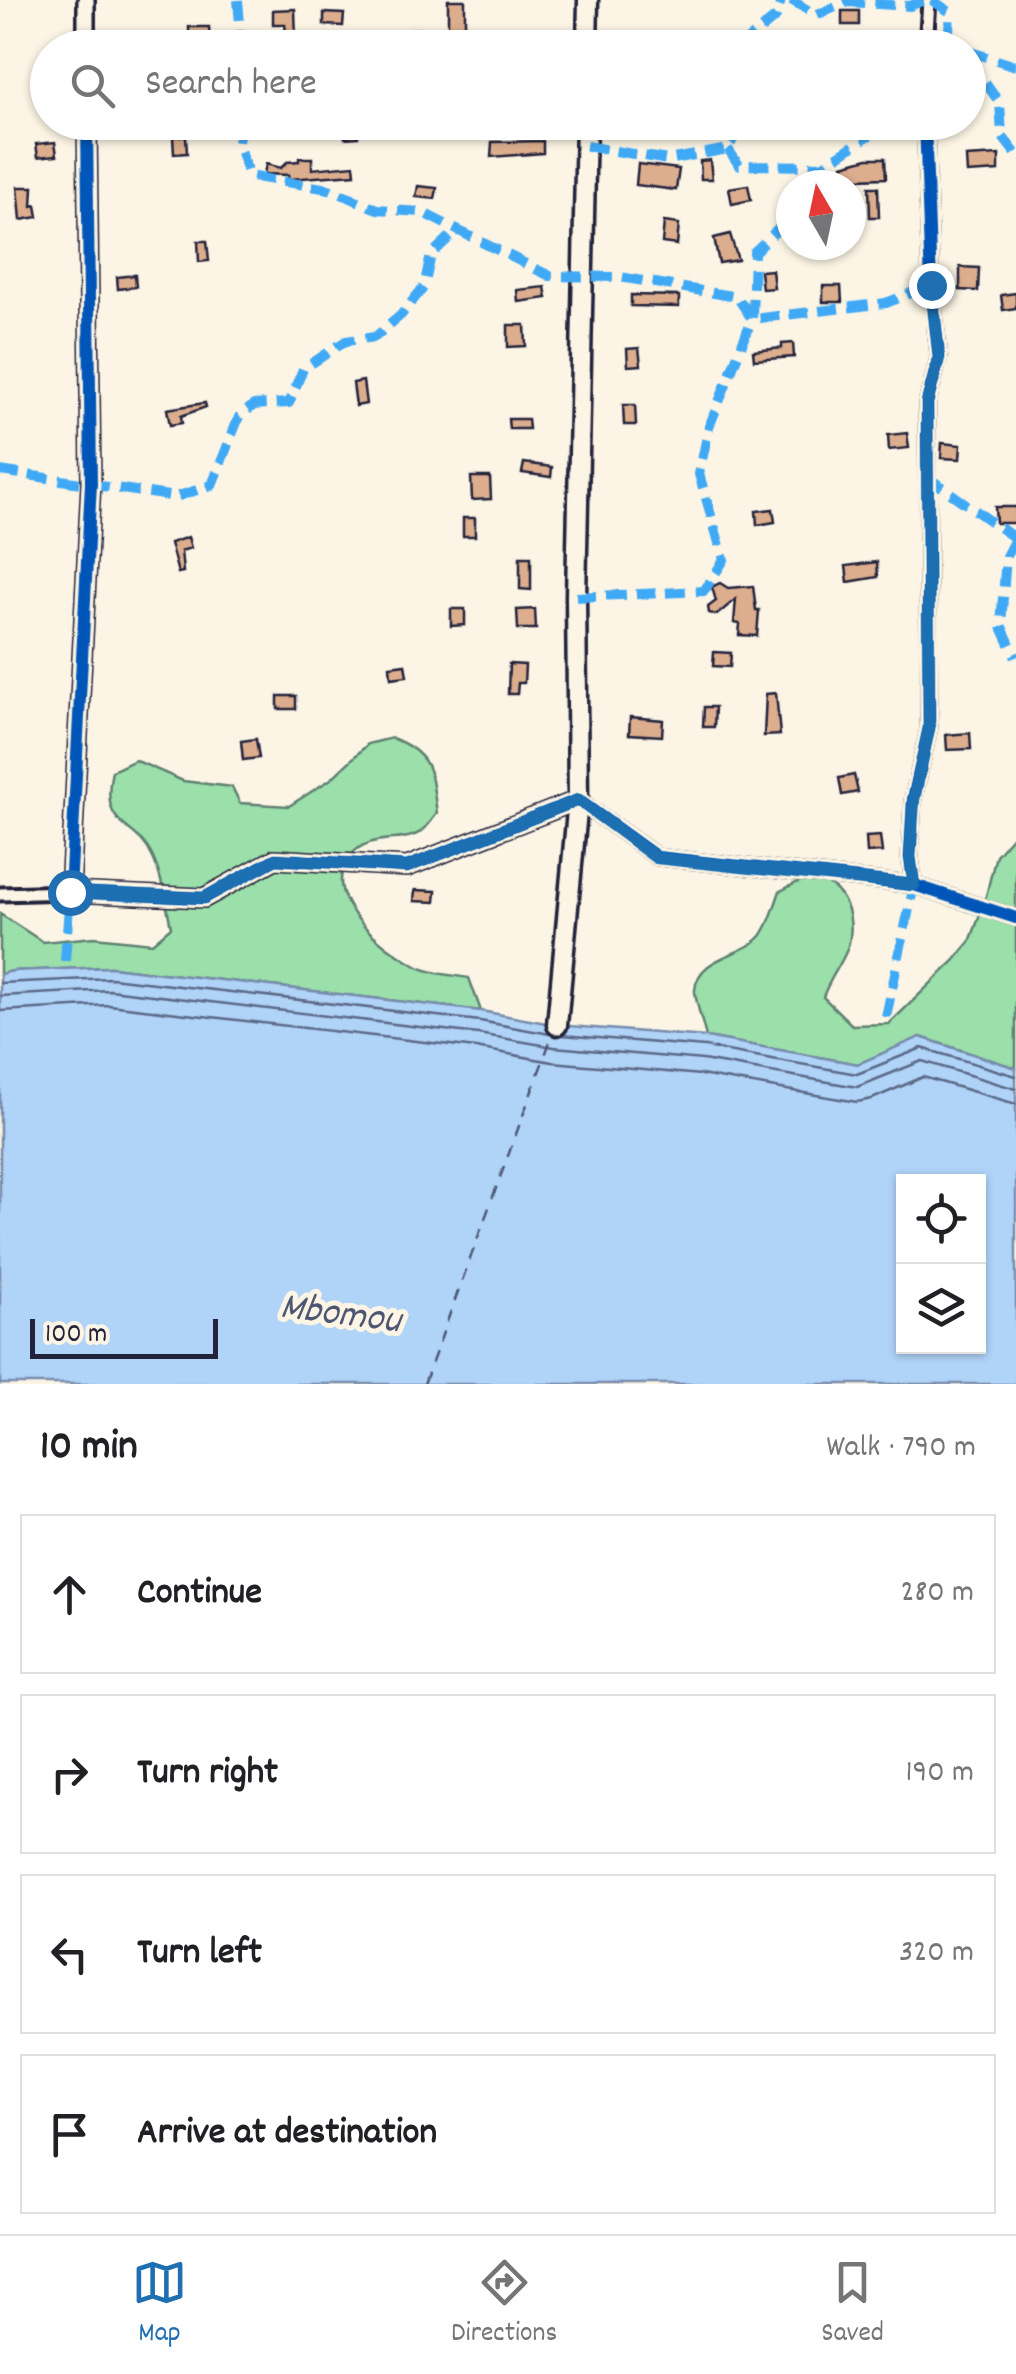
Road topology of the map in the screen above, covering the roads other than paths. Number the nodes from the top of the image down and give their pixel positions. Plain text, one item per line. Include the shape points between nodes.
1 (86, 0) edge
2 (588, 0) edge
3 (928, 0) edge
4 (86, 30) edge
5 (587, 30) edge
6 (927, 30) edge
7 (87, 140) edge
8 (586, 140) edge
9 (925, 140) edge
10 (578, 800) junction
11 (914, 885) junction
12 (70, 892) junction
13 (0, 894) edge
14 (1016, 918) edge
15 (556, 1025) dead end

1 - 4 street
2 - 5 main road
3 - 6 street
7 - 12 street via 92,482
8 - 10 main road
9 - 11 street via 939,357 927,403 929,728 914,800
10 - 11 street via 656,858
10 - 12 street via 407,867 276,859 204,898
10 - 15 main road
11 - 14 street
12 - 13 street

